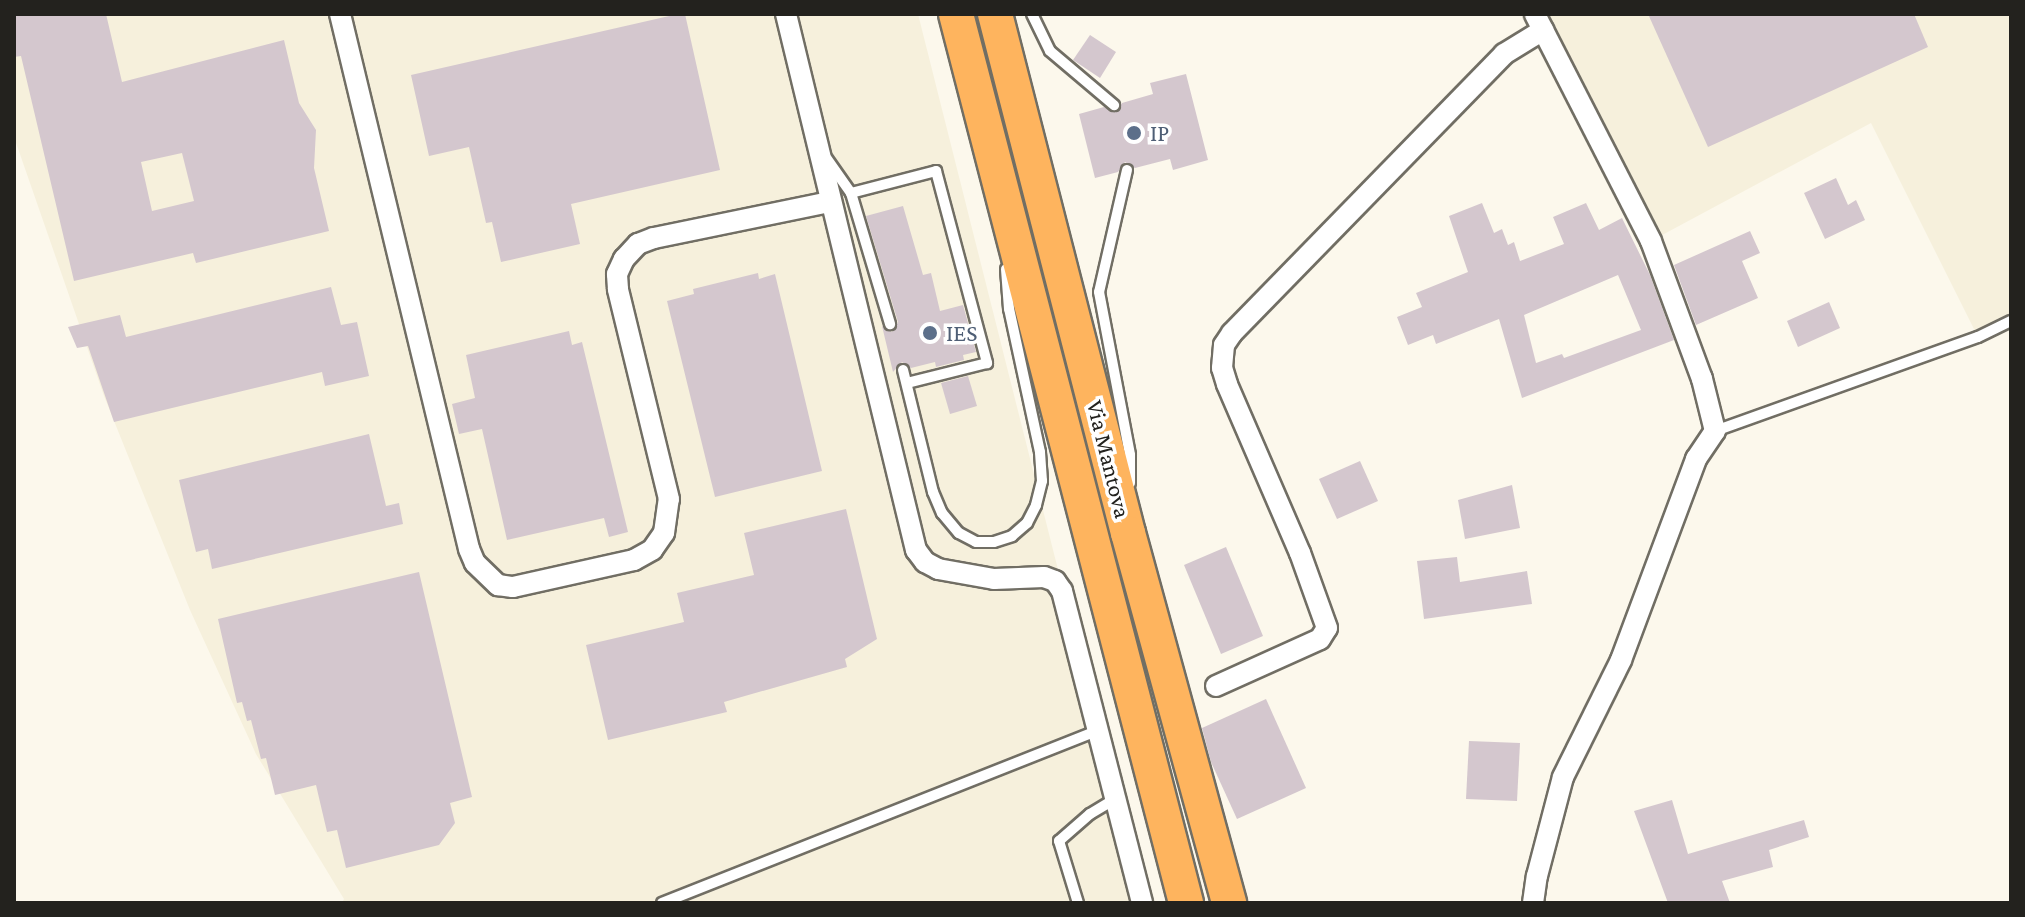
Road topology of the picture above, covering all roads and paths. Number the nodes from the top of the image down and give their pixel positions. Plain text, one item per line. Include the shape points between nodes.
1 (340, 14) edge
2 (786, 14) edge
3 (956, 14) edge
4 (995, 14) edge
5 (1032, 14) edge
6 (1539, 22) edge
7 (1114, 105) dead end
8 (819, 147) junction
9 (1127, 170) dead end
10 (1001, 187) junction
11 (851, 193) junction
12 (829, 202) junction
13 (2011, 321) edge
14 (890, 324) dead end
15 (903, 370) dead end
16 (907, 383) junction
17 (1715, 431) junction
18 (1128, 533) junction
19 (1216, 686) dead end
20 (1096, 731) junction
21 (1113, 800) junction
22 (662, 903) edge
23 (1078, 903) edge
24 (1142, 903) edge
25 (1186, 903) edge
26 (1229, 903) edge
27 (1533, 903) edge

1 - 12 street via 469,549 475,563 498,585 513,587 634,560 652,550 664,533 669,499 618,289 624,259 638,244 654,238
2 - 8 street
3 - 10 highway, Via Mantova
4 - 18 highway, Via Mantova
5 - 7 lane via 1050,51
6 - 17 street via 1651,241 1702,379
6 - 19 street via 1224,345 1227,384 1327,628 1320,639
8 - 11 lane
8 - 12 street
9 - 18 lane via 1099,292 1130,455
10 - 16 lane via 1009,309 1042,481 1027,523 1012,536 976,542 959,533 942,513
10 - 25 highway, Via Mantova
11 - 14 lane
11 - 16 lane via 936,171 987,363
12 - 20 street via 916,550 925,562 963,575 1055,581 1062,591
13 - 17 lane
15 - 16 lane
17 - 27 street via 1696,459 1621,660 1563,777
18 - 26 highway, Via Mantova
20 - 21 street
20 - 22 lane
21 - 23 lane via 1059,841
21 - 24 street

